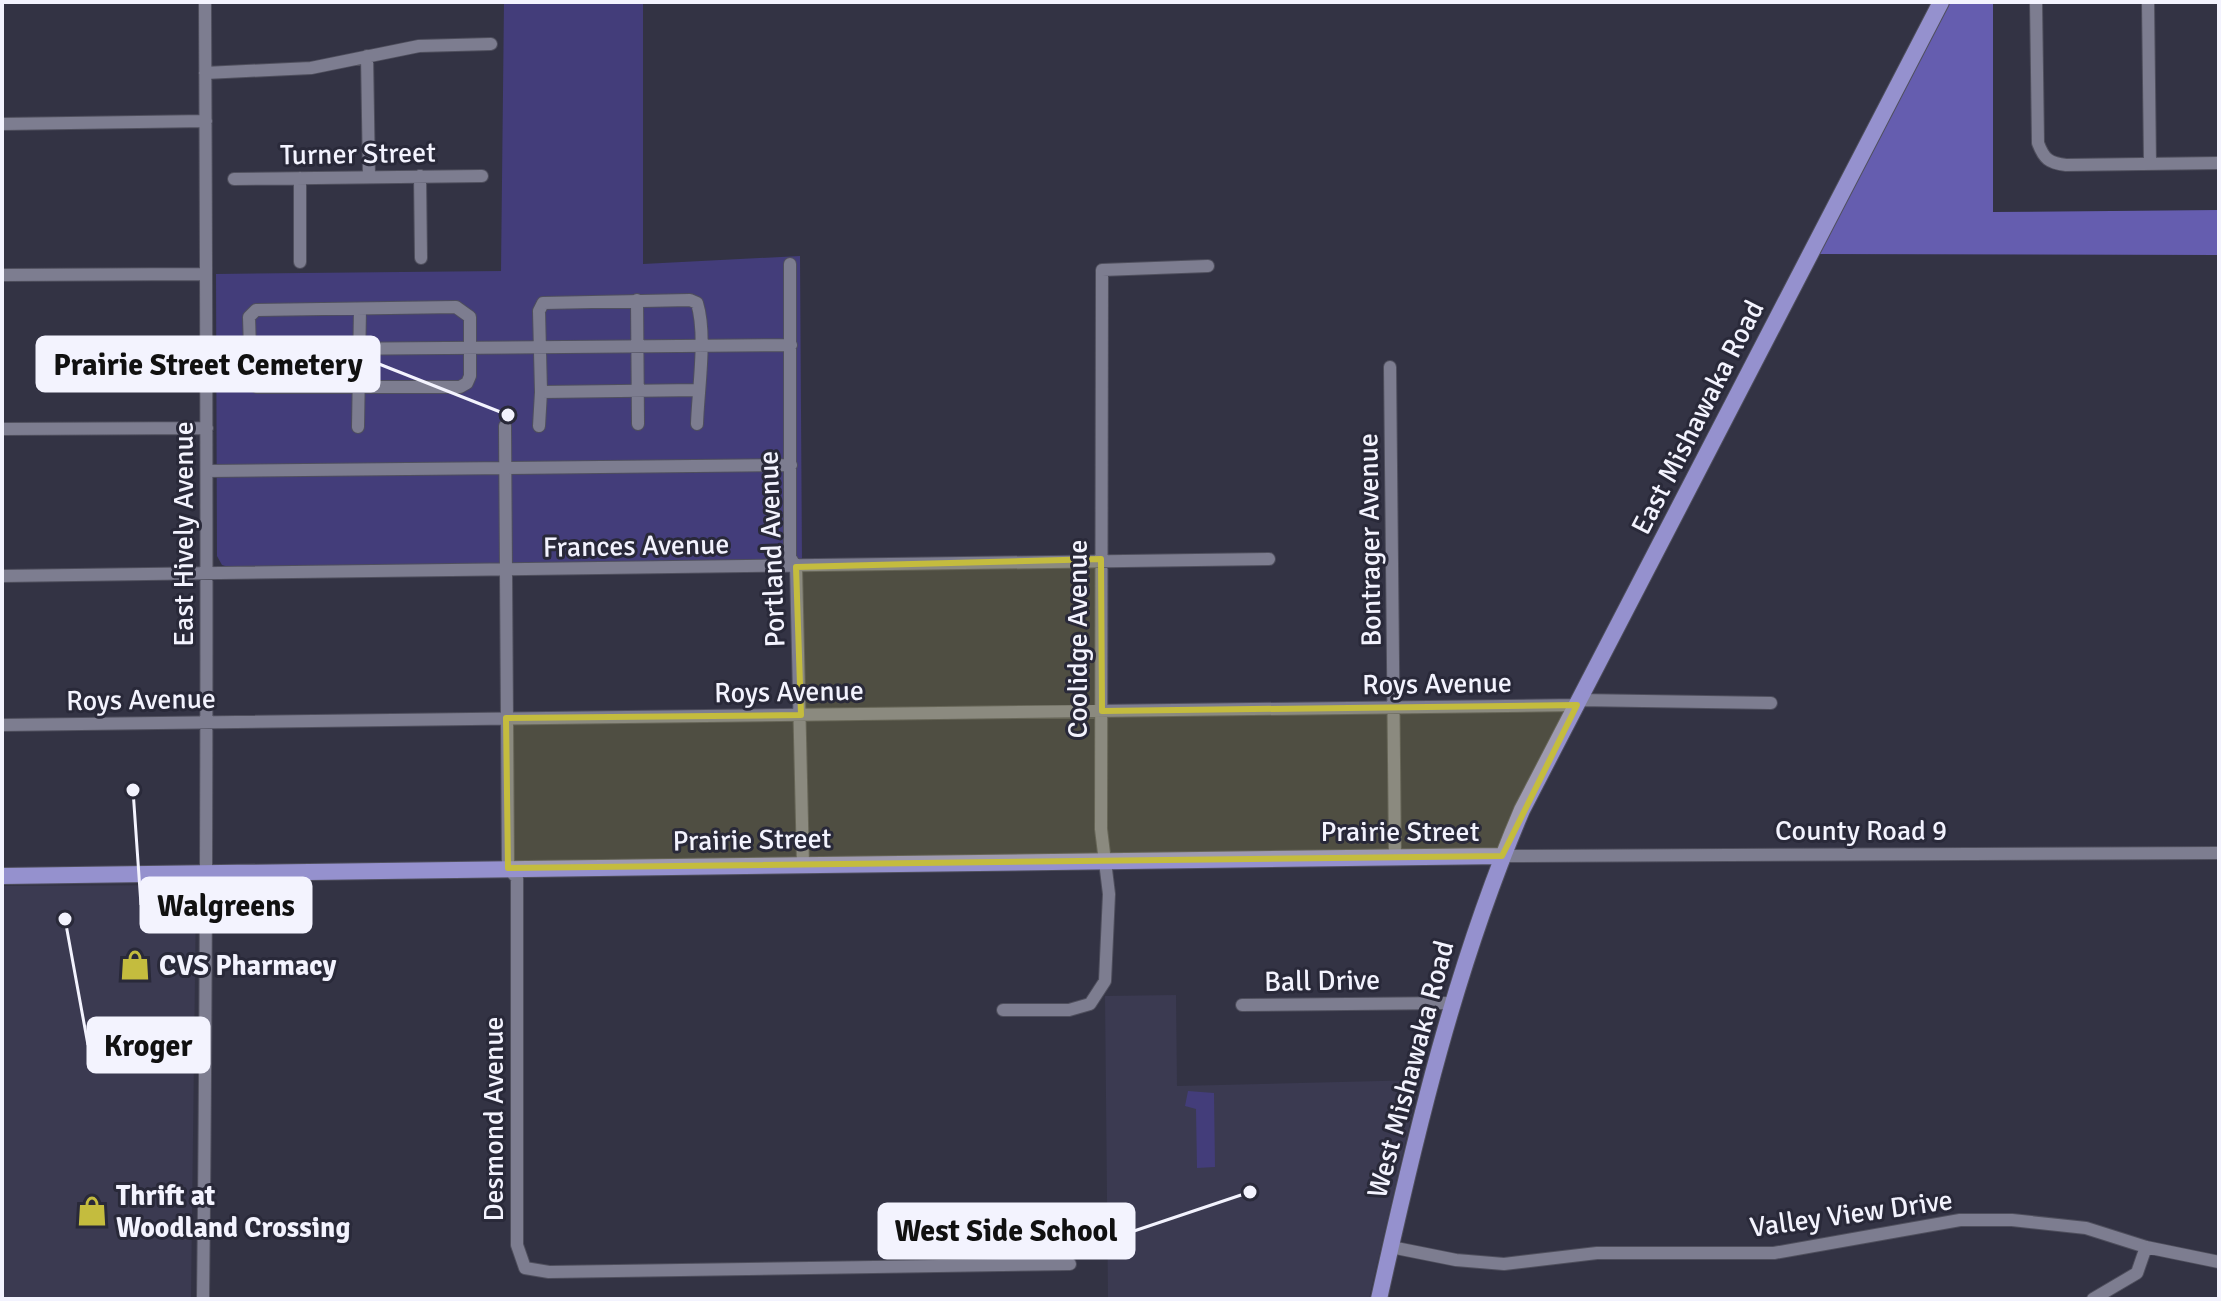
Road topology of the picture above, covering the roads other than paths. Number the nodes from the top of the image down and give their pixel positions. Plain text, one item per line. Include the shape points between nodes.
1 (205, 2) edge
2 (1941, 2) edge
3 (2036, 2) edge
4 (2148, 2) edge
5 (491, 44) dead end
6 (367, 56) junction
7 (205, 73) junction
8 (206, 121) junction
9 (2, 124) edge
10 (2219, 163) edge
11 (2150, 164) junction
12 (369, 176) junction
13 (420, 176) junction
14 (482, 176) dead end
15 (300, 178) junction
16 (234, 179) dead end
17 (421, 258) dead end
18 (300, 262) dead end
19 (790, 264) dead end
20 (1208, 266) dead end
21 (203, 274) junction
22 (2, 275) edge
23 (637, 300) junction
24 (360, 309) junction
25 (791, 345) junction
26 (639, 346) junction
27 (699, 346) junction
28 (470, 347) junction
29 (541, 347) junction
30 (360, 349) junction
31 (204, 350) junction
32 (251, 350) junction
33 (1390, 367) dead end
34 (359, 386) junction
35 (638, 390) junction
36 (698, 390) junction
37 (541, 392) junction
38 (638, 424) dead end
39 (697, 424) dead end
40 (505, 426) dead end
41 (539, 426) dead end
42 (358, 427) dead end
43 (207, 428) junction
44 (2, 429) edge
45 (791, 465) junction
46 (504, 468) junction
47 (207, 471) junction
48 (1101, 559) junction
49 (1269, 559) dead end
50 (796, 567) junction
51 (504, 570) junction
52 (206, 574) junction
53 (2, 576) edge
54 (1578, 702) junction
55 (1771, 703) dead end
56 (1395, 708) junction
57 (1102, 711) junction
58 (801, 715) junction
59 (506, 718) junction
60 (208, 722) junction
61 (2, 725) edge
62 (2219, 853) edge
63 (1502, 856) junction
64 (1395, 858) junction
65 (1104, 860) junction
66 (803, 865) junction
67 (508, 868) junction
68 (208, 873) junction
69 (2, 876) edge
70 (1451, 1003) junction
71 (1242, 1005) dead end
72 (1003, 1010) dead end
73 (1391, 1247) junction
74 (2146, 1247) junction
75 (2219, 1262) edge
76 (1070, 1264) dead end
77 (203, 1299) edge
78 (1379, 1299) edge
79 (2093, 1299) edge

1 - 7 street, East Hively Avenue
2 - 54 main road, East Mishawaka Road
3 - 11 street via 2038,143 2043,156 2066,165
4 - 11 street
5 - 6 street via 419,46
6 - 7 street via 311,68
6 - 12 street
7 - 8 street, East Hively Avenue
8 - 9 street
8 - 21 street, East Hively Avenue
10 - 11 street
12 - 13 street, Turner Street
12 - 15 street, Turner Street
13 - 14 street, Turner Street
13 - 17 street
15 - 16 street, Turner Street
15 - 18 street
19 - 25 street, Portland Avenue
20 - 48 street, Coolidge Avenue via 1102,270
21 - 22 street
21 - 31 street, East Hively Avenue
23 - 26 street
23 - 27 street via 697,303
23 - 29 street via 543,303
24 - 28 street via 456,307 470,317
24 - 30 street
24 - 32 street via 256,310 249,317
25 - 27 street
25 - 45 street, Portland Avenue
26 - 27 street
26 - 29 street
26 - 35 street
27 - 36 street
28 - 29 street
28 - 30 street
28 - 34 street via 470,376 460,387
29 - 37 street
30 - 32 street
30 - 34 street
31 - 32 street
31 - 43 street, East Hively Avenue
32 - 34 street via 251,381 257,387
33 - 56 street, Bontrager Avenue
34 - 42 street
35 - 36 street
35 - 37 street
35 - 38 street
36 - 39 street
37 - 41 street
40 - 46 street, Desmond Avenue
43 - 44 street
43 - 47 street, East Hively Avenue
45 - 46 street
45 - 50 street, Portland Avenue via 790,557
46 - 47 street
46 - 51 street, Desmond Avenue
47 - 52 street, East Hively Avenue
48 - 49 street, Frances Avenue
48 - 50 street, Frances Avenue
48 - 57 street, Coolidge Avenue
50 - 51 street, Frances Avenue
50 - 58 street, Portland Avenue
51 - 52 street, Frances Avenue
51 - 59 street, Desmond Avenue
52 - 53 street, Frances Avenue
52 - 60 street, East Hively Avenue
54 - 55 street, Roys Avenue
54 - 56 street, Roys Avenue
54 - 63 main road, East Mishawaka Road
56 - 57 street, Roys Avenue
56 - 64 street, Bontrager Avenue
57 - 58 street, Roys Avenue
57 - 65 street, Coolidge Avenue
58 - 59 street, Roys Avenue
58 - 66 street, Portland Avenue
59 - 60 street, Roys Avenue
59 - 67 street, Desmond Avenue
60 - 61 street, Roys Avenue
60 - 68 street, East Hively Avenue
62 - 63 street, County Road 9
63 - 64 main road, Prairie Street
63 - 70 main road, West Mishawaka Road
64 - 65 main road, Prairie Street
65 - 66 main road, Prairie Street
65 - 72 street, Coolidge Avenue via 1109,894 1105,981 1090,1004 1069,1010
66 - 67 main road, Prairie Street
67 - 68 main road, Prairie Street
67 - 76 street, Desmond Avenue via 517,878 517,1245 525,1268 549,1272
68 - 69 main road, Prairie Street
68 - 77 street, East Hively Avenue
70 - 71 street, Ball Drive
70 - 73 main road, West Mishawaka Road
73 - 74 street, Valley View Drive via 1504,1264 1597,1253 1774,1253 1960,1220 2086,1228
73 - 78 main road, West Mishawaka Road
74 - 75 street, Valley View Drive
74 - 79 street via 2137,1273

